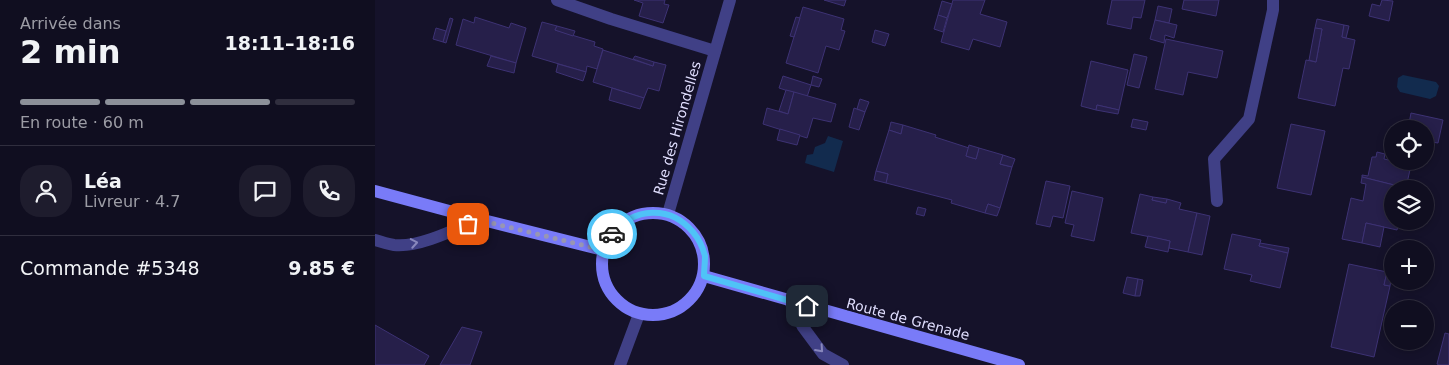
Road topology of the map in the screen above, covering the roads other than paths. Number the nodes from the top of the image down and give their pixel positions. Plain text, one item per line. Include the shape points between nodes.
1 (557, 0) edge
2 (730, 0) edge
3 (1273, 0) edge
4 (715, 51) junction
5 (375, 191) edge
6 (1217, 201) dead end
7 (668, 214) junction
8 (479, 220) junction
9 (375, 240) edge
10 (603, 250) junction
11 (704, 276) junction
12 (790, 302) junction
13 (639, 314) junction
14 (620, 365) edge
15 (843, 365) edge
16 (1019, 365) edge

1 - 4 street, Rue des Hirondelles
2 - 4 street, Rue des Hirondelles
3 - 6 street via 1249,119 1214,159
4 - 7 street, Rue des Hirondelles
5 - 8 main road
7 - 10 main road via 651,212 620,224
7 - 11 main road via 685,223 698,238 705,256
9 -> 8 street via 395,246 416,243
8 - 10 main road
10 - 13 main road via 601,269 605,284 625,308
11 - 12 main road, Route de Grenade
11 - 13 main road via 695,295 680,309 660,316
12 -> 15 street via 823,354
12 - 16 main road, Route de Grenade
13 - 14 street

